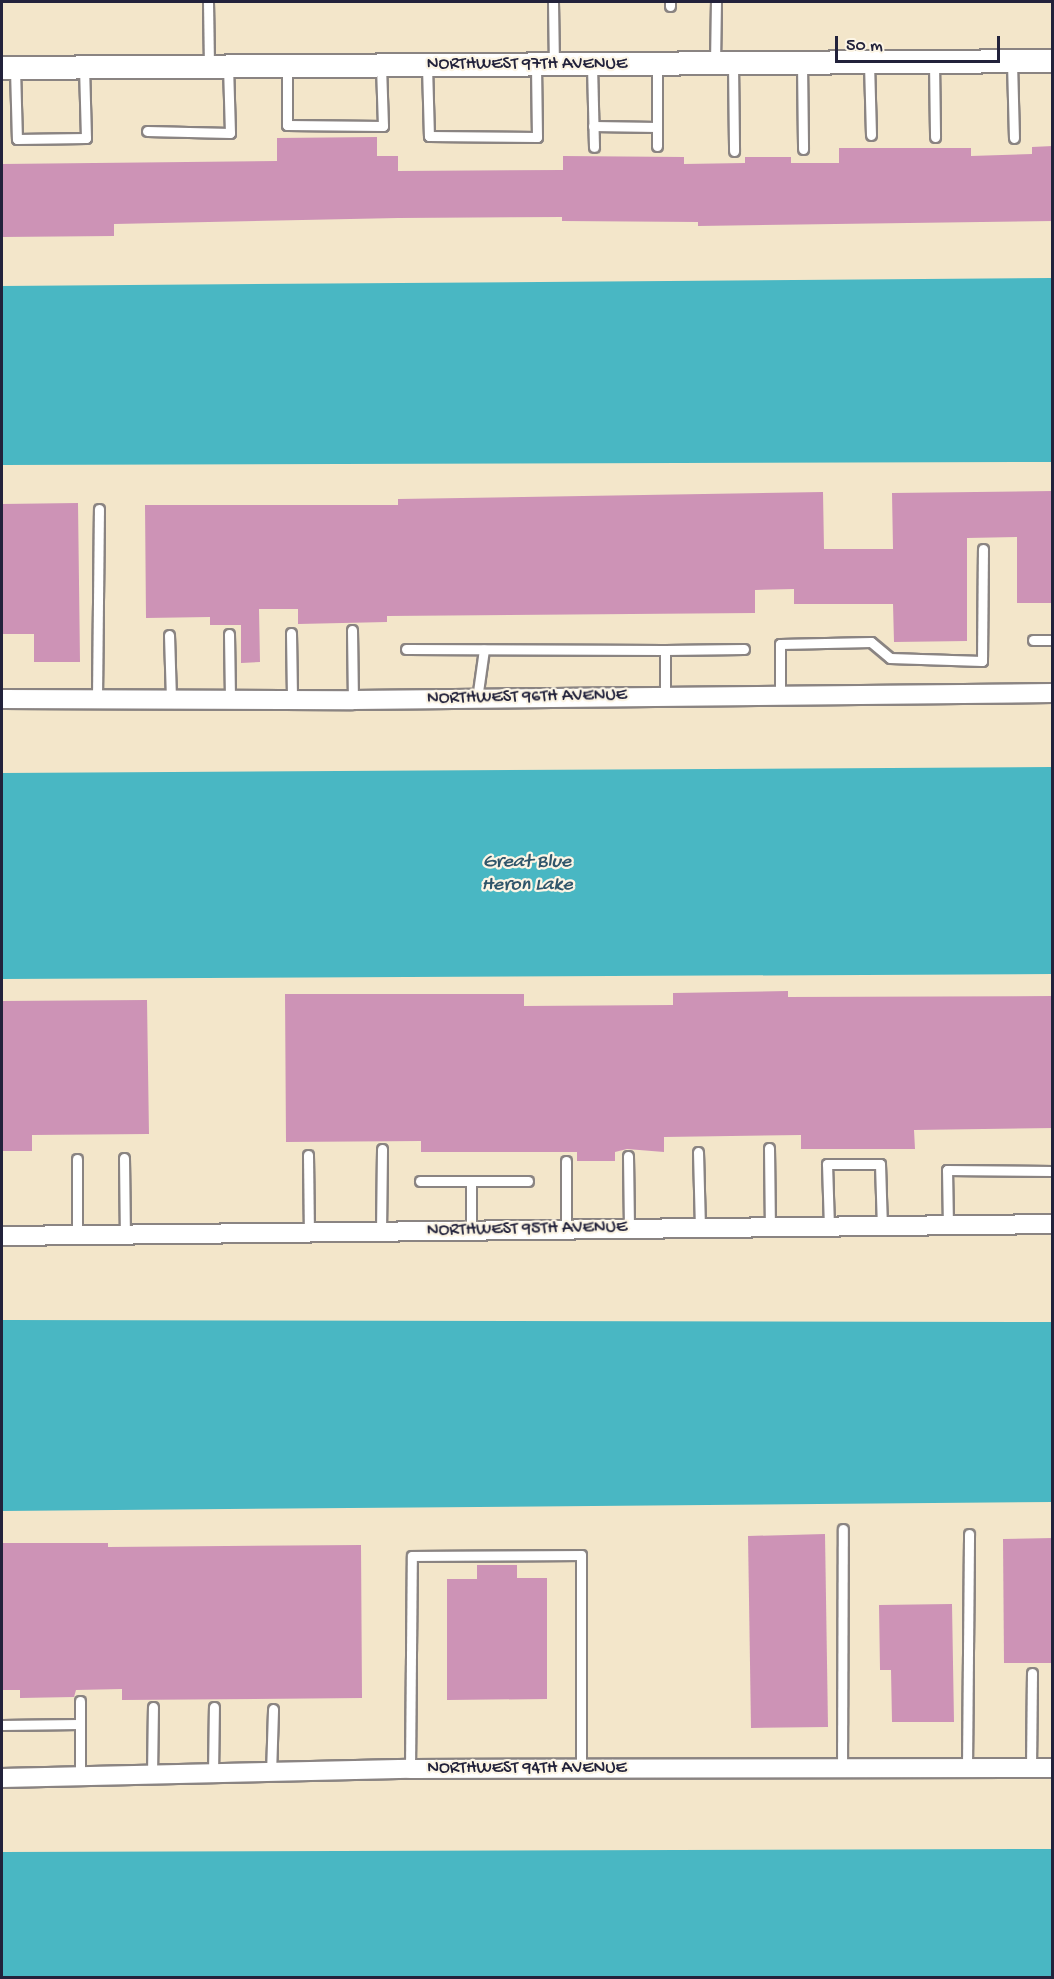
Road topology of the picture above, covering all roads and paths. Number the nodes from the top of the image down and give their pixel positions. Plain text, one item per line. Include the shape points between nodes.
1 (208, 2) edge
2 (553, 2) edge
3 (716, 2) edge
4 (934, 62) junction
5 (1012, 62) junction
6 (1053, 62) edge
7 (802, 63) junction
8 (869, 63) junction
9 (657, 64) junction
10 (724, 64) junction
11 (427, 65) junction
12 (545, 65) junction
13 (592, 65) junction
14 (381, 66) junction
15 (84, 67) junction
16 (218, 67) junction
17 (287, 67) junction
18 (8, 68) edge
19 (593, 126) junction
20 (657, 127) junction
21 (147, 131) dead end
22 (871, 135) dead end
23 (936, 137) dead end
24 (1014, 138) dead end
25 (657, 146) dead end
26 (594, 147) dead end
27 (803, 149) dead end
28 (734, 151) dead end
29 (99, 509) dead end
30 (983, 549) dead end
31 (352, 630) dead end
32 (291, 633) dead end
33 (229, 634) dead end
34 (169, 635) dead end
35 (1033, 640) dead end
36 (1053, 640) edge
37 (406, 649) dead end
38 (484, 649) junction
39 (744, 649) dead end
40 (665, 650) junction
41 (1053, 693) edge
42 (780, 694) junction
43 (97, 697) junction
44 (665, 697) junction
45 (171, 698) junction
46 (2, 699) edge
47 (230, 699) junction
48 (292, 699) junction
49 (477, 699) junction
50 (353, 700) junction
51 (769, 1148) dead end
52 (382, 1149) dead end
53 (698, 1152) dead end
54 (309, 1155) dead end
55 (628, 1156) dead end
56 (124, 1158) dead end
57 (76, 1159) dead end
58 (566, 1161) dead end
59 (1053, 1171) edge
60 (420, 1180) dead end
61 (471, 1181) junction
62 (528, 1181) dead end
63 (1053, 1224) edge
64 (882, 1226) junction
65 (948, 1226) junction
66 (770, 1227) junction
67 (829, 1227) junction
68 (700, 1228) junction
69 (629, 1229) junction
70 (566, 1230) junction
71 (471, 1231) junction
72 (381, 1232) junction
73 (309, 1233) junction
74 (77, 1235) junction
75 (125, 1235) junction
76 (2, 1236) edge
77 (843, 1529) dead end
78 (969, 1534) dead end
79 (1032, 1673) dead end
80 (80, 1701) dead end
81 (153, 1707) dead end
82 (214, 1707) dead end
83 (273, 1709) dead end
84 (2, 1725) edge
85 (80, 1725) junction
86 (968, 1768) junction
87 (1031, 1768) junction
88 (1053, 1768) edge
89 (410, 1769) junction
90 (581, 1769) junction
91 (842, 1770) junction
92 (271, 1774) junction
93 (213, 1775) junction
94 (152, 1776) junction
95 (80, 1777) junction
96 (2, 1778) edge

1 - 16 lane
2 - 12 lane
3 - 10 lane
4 - 5 street, NORTHWEST 97TH AVENUE
4 - 8 street, NORTHWEST 97TH AVENUE
4 - 23 lane
5 - 6 street, NORTHWEST 97TH AVENUE
5 - 24 lane
7 - 8 street, NORTHWEST 97TH AVENUE
7 - 10 street, NORTHWEST 97TH AVENUE
7 - 27 lane
8 - 22 lane
9 - 10 street, NORTHWEST 97TH AVENUE
9 - 13 street, NORTHWEST 97TH AVENUE
9 - 20 lane
10 - 28 lane
11 - 12 street, NORTHWEST 97TH AVENUE
11 - 12 lane via 429,136 537,137
11 - 14 street, NORTHWEST 97TH AVENUE
12 - 13 street, NORTHWEST 97TH AVENUE
13 - 19 lane
14 - 17 street, NORTHWEST 97TH AVENUE
14 - 17 lane via 383,126 287,125
15 - 16 street, NORTHWEST 97TH AVENUE
15 - 18 street, NORTHWEST 97TH AVENUE
15 - 18 lane via 86,138 17,140
16 - 17 street, NORTHWEST 97TH AVENUE
16 - 21 lane via 230,133
19 - 20 lane
19 - 26 lane
20 - 25 lane
29 - 43 lane
30 - 42 lane via 982,661 890,658 871,642 780,644
31 - 50 lane
32 - 48 lane
33 - 47 lane
34 - 45 lane
35 - 36 lane
37 - 38 lane
38 - 40 lane
38 - 49 lane
39 - 40 lane
40 - 44 lane
41 - 42 street, NORTHWEST 96TH AVENUE
42 - 44 street, NORTHWEST 96TH AVENUE
43 - 45 street, NORTHWEST 96TH AVENUE
43 - 46 street, NORTHWEST 96TH AVENUE
44 - 49 street, NORTHWEST 96TH AVENUE
45 - 47 street, NORTHWEST 96TH AVENUE
47 - 48 street, NORTHWEST 96TH AVENUE
48 - 50 street, NORTHWEST 96TH AVENUE
49 - 50 street, NORTHWEST 96TH AVENUE
51 - 66 lane
52 - 72 lane
53 - 68 lane
54 - 73 lane
55 - 69 lane
56 - 75 lane
57 - 74 lane
58 - 70 lane
59 - 65 lane via 947,1170
60 - 61 lane
61 - 62 lane
61 - 71 lane
63 - 65 street, NORTHWEST 95TH AVENUE
64 - 65 street, NORTHWEST 95TH AVENUE
64 - 67 street, NORTHWEST 95TH AVENUE
64 - 67 lane via 880,1164 827,1164
66 - 67 street, NORTHWEST 95TH AVENUE
66 - 68 street, NORTHWEST 95TH AVENUE
68 - 69 street, NORTHWEST 95TH AVENUE
69 - 70 street, NORTHWEST 95TH AVENUE
70 - 71 street, NORTHWEST 95TH AVENUE
71 - 72 street, NORTHWEST 95TH AVENUE
72 - 73 street, NORTHWEST 95TH AVENUE
73 - 75 street, NORTHWEST 95TH AVENUE
74 - 75 street, NORTHWEST 95TH AVENUE
74 - 76 street, NORTHWEST 95TH AVENUE
77 - 91 lane
78 - 86 lane
79 - 87 lane
80 - 85 lane
81 - 94 lane
82 - 93 lane
83 - 92 lane
84 - 85 lane
85 - 95 lane
86 - 87 street, NORTHWEST 94TH AVENUE
86 - 91 street, NORTHWEST 94TH AVENUE
87 - 88 street, NORTHWEST 94TH AVENUE
89 - 90 street, NORTHWEST 94TH AVENUE
89 - 90 lane via 412,1556 581,1555
89 - 92 street, NORTHWEST 94TH AVENUE
90 - 91 street, NORTHWEST 94TH AVENUE
92 - 93 street, NORTHWEST 94TH AVENUE
93 - 94 street, NORTHWEST 94TH AVENUE
94 - 95 street, NORTHWEST 94TH AVENUE
95 - 96 street, NORTHWEST 94TH AVENUE

